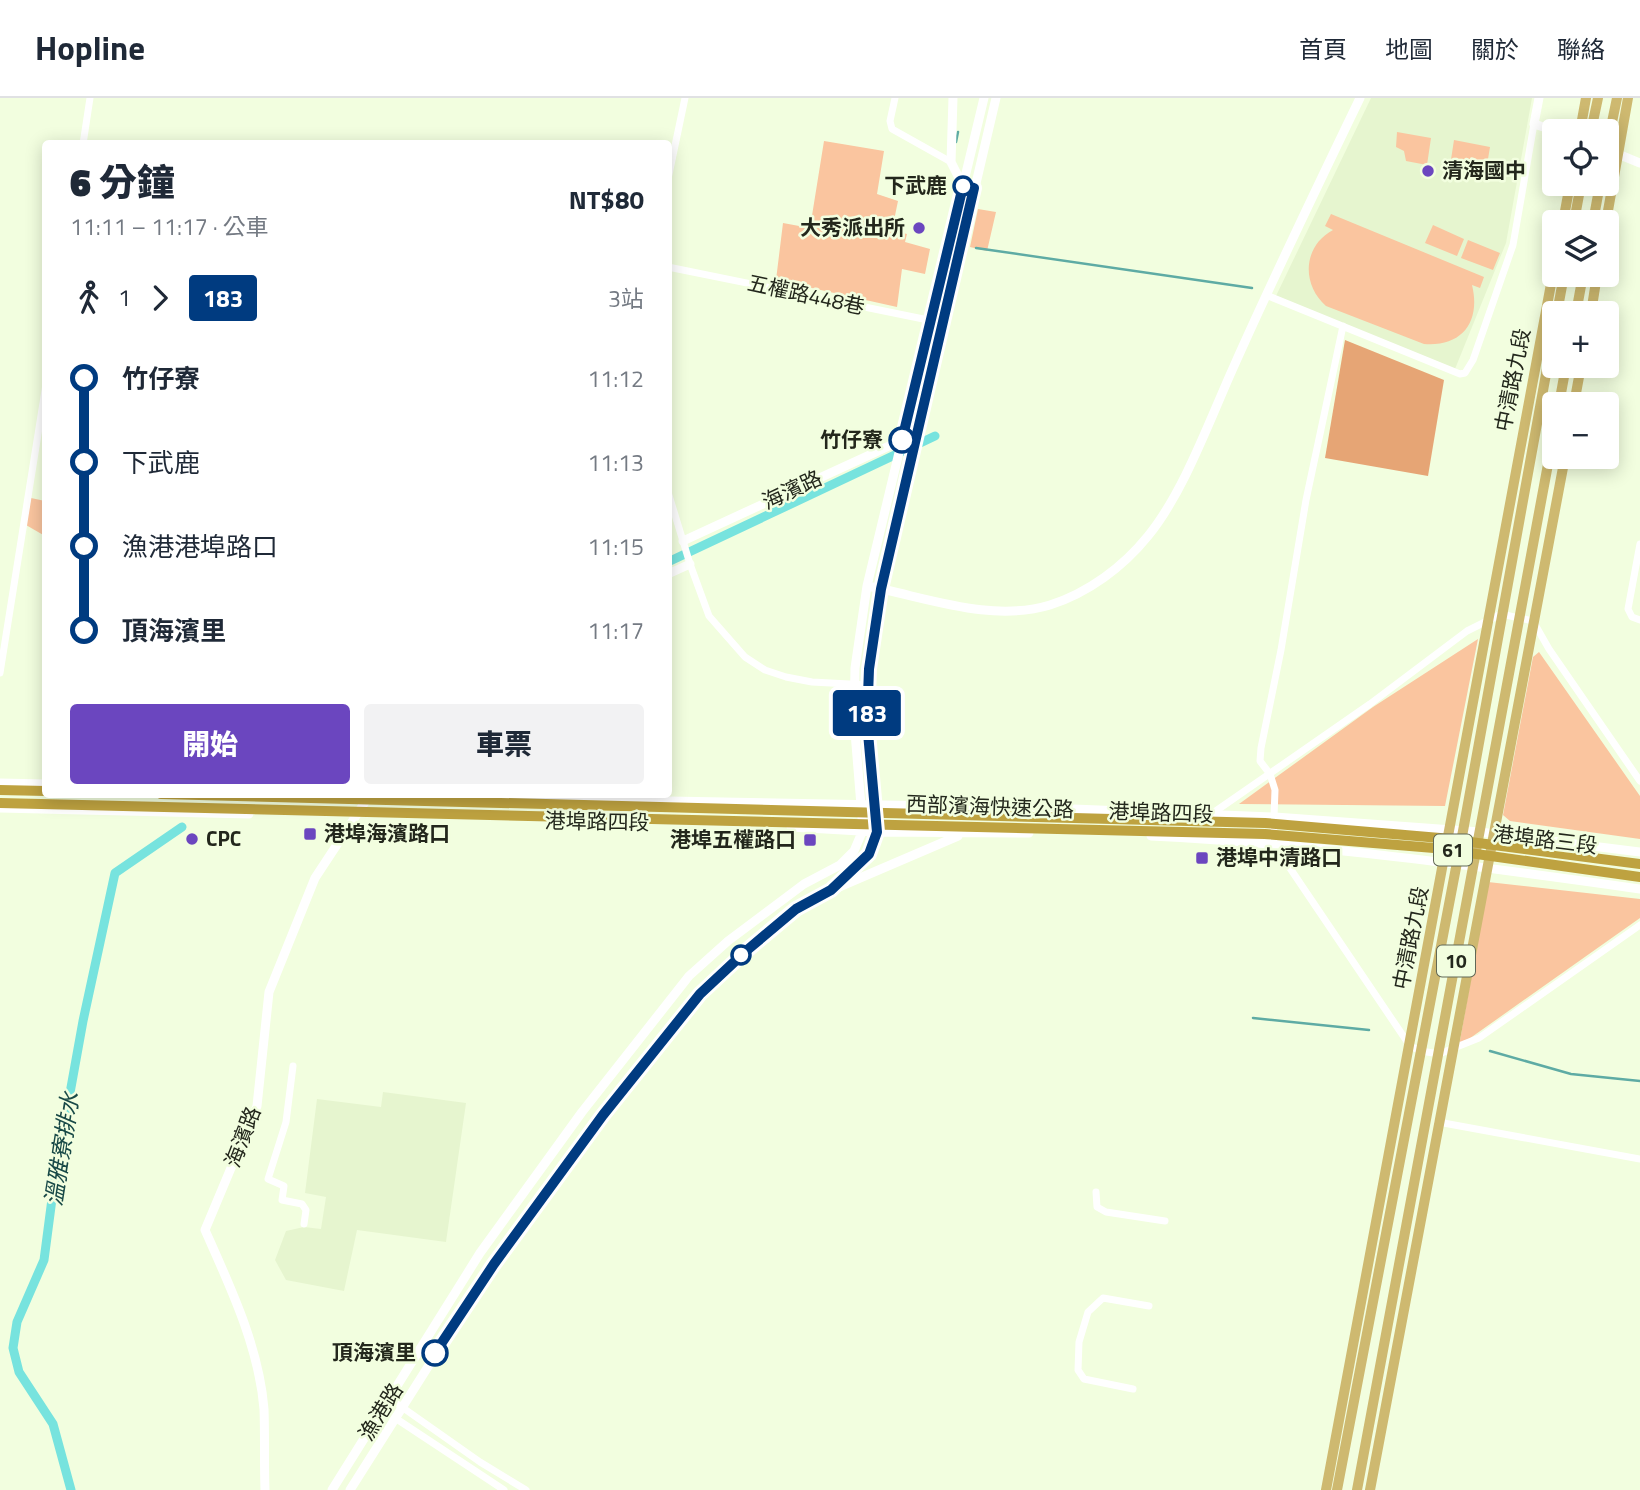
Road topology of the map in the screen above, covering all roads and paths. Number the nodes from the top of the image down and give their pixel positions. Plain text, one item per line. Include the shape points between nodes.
1 (90, 98) edge
2 (685, 98) edge
3 (895, 98) edge
4 (953, 98) edge
5 (984, 98) edge
6 (996, 98) edge
7 (1360, 98) edge
8 (1539, 98) edge
9 (1586, 98) edge
10 (1598, 98) edge
11 (1617, 98) edge
12 (1628, 98) edge
13 (1582, 119) edge
14 (1594, 119) edge
15 (1614, 119) edge
16 (1619, 123) edge
17 (1534, 124) junction
18 (1542, 127) edge
19 (84, 140) edge
20 (1619, 155) edge
21 (672, 160) edge
22 (951, 162) junction
23 (1640, 163) edge
24 (963, 186) junction
25 (974, 188) junction
26 (672, 268) edge
27 (1550, 287) edge
28 (1266, 295) junction
29 (932, 321) junction
30 (943, 323) junction
31 (1343, 326) junction
32 (1545, 378) edge
33 (42, 409) edge
34 (902, 440) junction
35 (1547, 469) edge
36 (1563, 469) edge
37 (672, 505) edge
38 (683, 541) junction
39 (1640, 544) edge
40 (690, 564) junction
41 (672, 572) edge
42 (867, 586) junction
43 (881, 589) junction
44 (1501, 614) junction
45 (1519, 617) junction
46 (1488, 619) junction
47 (1640, 620) edge
48 (1534, 621) junction
49 (0, 673) edge
50 (855, 684) junction
51 (868, 685) junction
52 (1270, 774) junction
53 (1640, 781) edge
54 (0, 783) edge
55 (42, 784) edge
56 (0, 790) edge
57 (42, 792) edge
58 (313, 798) edge
59 (367, 798) edge
60 (605, 798) edge
61 (0, 803) edge
62 (860, 806) junction
63 (875, 806) junction
64 (0, 808) edge
65 (1209, 815) junction
66 (353, 816) junction
67 (1275, 817) junction
68 (863, 830) junction
69 (1450, 830) junction
70 (1462, 831) junction
71 (877, 832) junction
72 (1480, 832) junction
73 (1493, 833) junction
74 (963, 834) junction
75 (1273, 843) junction
76 (1640, 852) edge
77 (1451, 862) junction
78 (1640, 864) edge
79 (1474, 865) junction
80 (1487, 867) junction
81 (1640, 877) edge
82 (1640, 889) edge
83 (831, 890) junction
84 (1640, 925) edge
85 (1454, 1048) junction
86 (1415, 1049) junction
87 (1439, 1054) junction
88 (293, 1066) dead end
89 (1438, 1122) junction
90 (1640, 1159) edge
91 (1096, 1192) dead end
92 (1165, 1221) dead end
93 (304, 1224) dead end
94 (1149, 1306) dead end
95 (1133, 1389) dead end
96 (390, 1398) junction
97 (402, 1407) junction
98 (383, 1410) junction
99 (394, 1419) junction
100 (265, 1490) edge
101 (332, 1490) edge
102 (350, 1490) edge
103 (504, 1490) edge
104 (526, 1490) edge
105 (1326, 1490) edge
106 (1337, 1490) edge
107 (1357, 1490) edge
108 (1370, 1490) edge

1 - 19 street
2 - 21 street
3 - 22 street via 892,129
4 - 22 street
5 - 24 street
6 - 25 street
7 - 28 street
8 - 17 street
9 - 13 main road
10 - 14 main road
11 - 15 main road
12 - 16 main road
17 - 18 street
17 - 31 street via 1514,245 1465,373
20 - 23 street
22 - 24 street
24 - 25 street
24 - 29 street
25 - 30 street
26 - 29 street, 五權路448巷
27 - 46 main road, 中清路九段
28 - 31 street
28 - 43 street via 1173,500 1148,536 1105,577 1068,598 1016,611 975,608
29 - 30 street, 五權路448巷
29 - 34 street
30 - 43 street
31 - 52 street via 1261,748 1260,761
32 - 44 main road, 中清路九段 / 10
33 - 49 street
34 - 38 street, 海濱路
34 - 42 street
35 - 45 main road, 10
36 - 48 main road
37 - 38 street
38 - 40 street
39 - 47 street via 1628,609
40 - 41 street
40 - 50 street via 709,616 745,657 786,677
42 - 43 street
42 - 50 street
43 - 51 street
44 - 45 street
44 - 46 street
44 - 70 main road, 中清路九段 / 10
45 - 48 street
45 - 72 main road, 10
46 - 52 street
46 - 69 main road, 中清路九段
48 - 53 street
48 - 73 main road
50 - 51 street
50 - 62 street
51 - 63 street
52 - 65 street
52 - 67 street
54 - 55 street
56 - 57 highway
58 - 78 highway, 西部濱海快速公路 / 61 via 1265,823 1440,838
59 - 66 street, 海濱路
60 - 62 street, 港埠路四段
61 - 81 highway, 西部濱海快速公路 / 61 via 1265,834 1434,848
62 - 63 street, 港埠路四段
62 - 68 street
63 - 65 street, 港埠路四段
63 - 71 street
64 - 66 street, 港埠路四段
65 - 67 street, 港埠路四段
66 - 68 street, 港埠路四段
66 - 100 street, 海濱路 via 315,878 269,992 257,1106 205,1230 255,1360 264,1408
67 - 69 street, 港埠路四段
67 - 75 street
68 - 71 street, 港埠路四段
68 - 96 street, 漁港路 via 854,851 840,865 804,884 728,940 689,976 582,1112 480,1253
69 - 70 street, 港埠路三段
69 - 77 main road, 中清路九段
70 - 72 street, 港埠路三段
70 - 77 main road, 中清路九段 / 10
71 - 74 street, 港埠路四段
71 - 83 street, 漁港路 via 869,854
72 - 73 street, 港埠路三段
72 - 79 main road, 10
73 - 76 street, 港埠路三段
73 - 80 main road
74 - 75 street, 港埠路四段 via 1097,834
74 - 83 street
75 - 77 street, 港埠路四段
75 - 86 street
77 - 79 street, 港埠路四段
77 - 86 main road, 中清路九段 / 10
79 - 80 street, 港埠路四段
79 - 87 main road, 10
80 - 82 street, 港埠路三段
80 - 85 main road
83 - 97 street, 漁港路 via 796,909 700,994 603,1115 494,1264
84 - 85 street via 1479,1038
85 - 87 street
85 - 89 main road
86 - 87 street
86 - 105 main road, 中清路九段
86 - 106 main road, 中清路九段 / 10
87 - 107 main road, 10
88 - 93 street via 286,1122 268,1179 284,1186 282,1200 302,1203
89 - 90 street
89 - 108 main road
91 - 92 street via 1097,1207 1106,1212
94 - 95 street via 1103,1298 1088,1312 1079,1342 1078,1370 1084,1379
96 - 97 street
96 - 98 street, 漁港路
97 - 99 street, 漁港路
97 - 104 street
98 - 99 street
98 - 101 street, 漁港路
99 - 102 street, 漁港路
99 - 103 street

